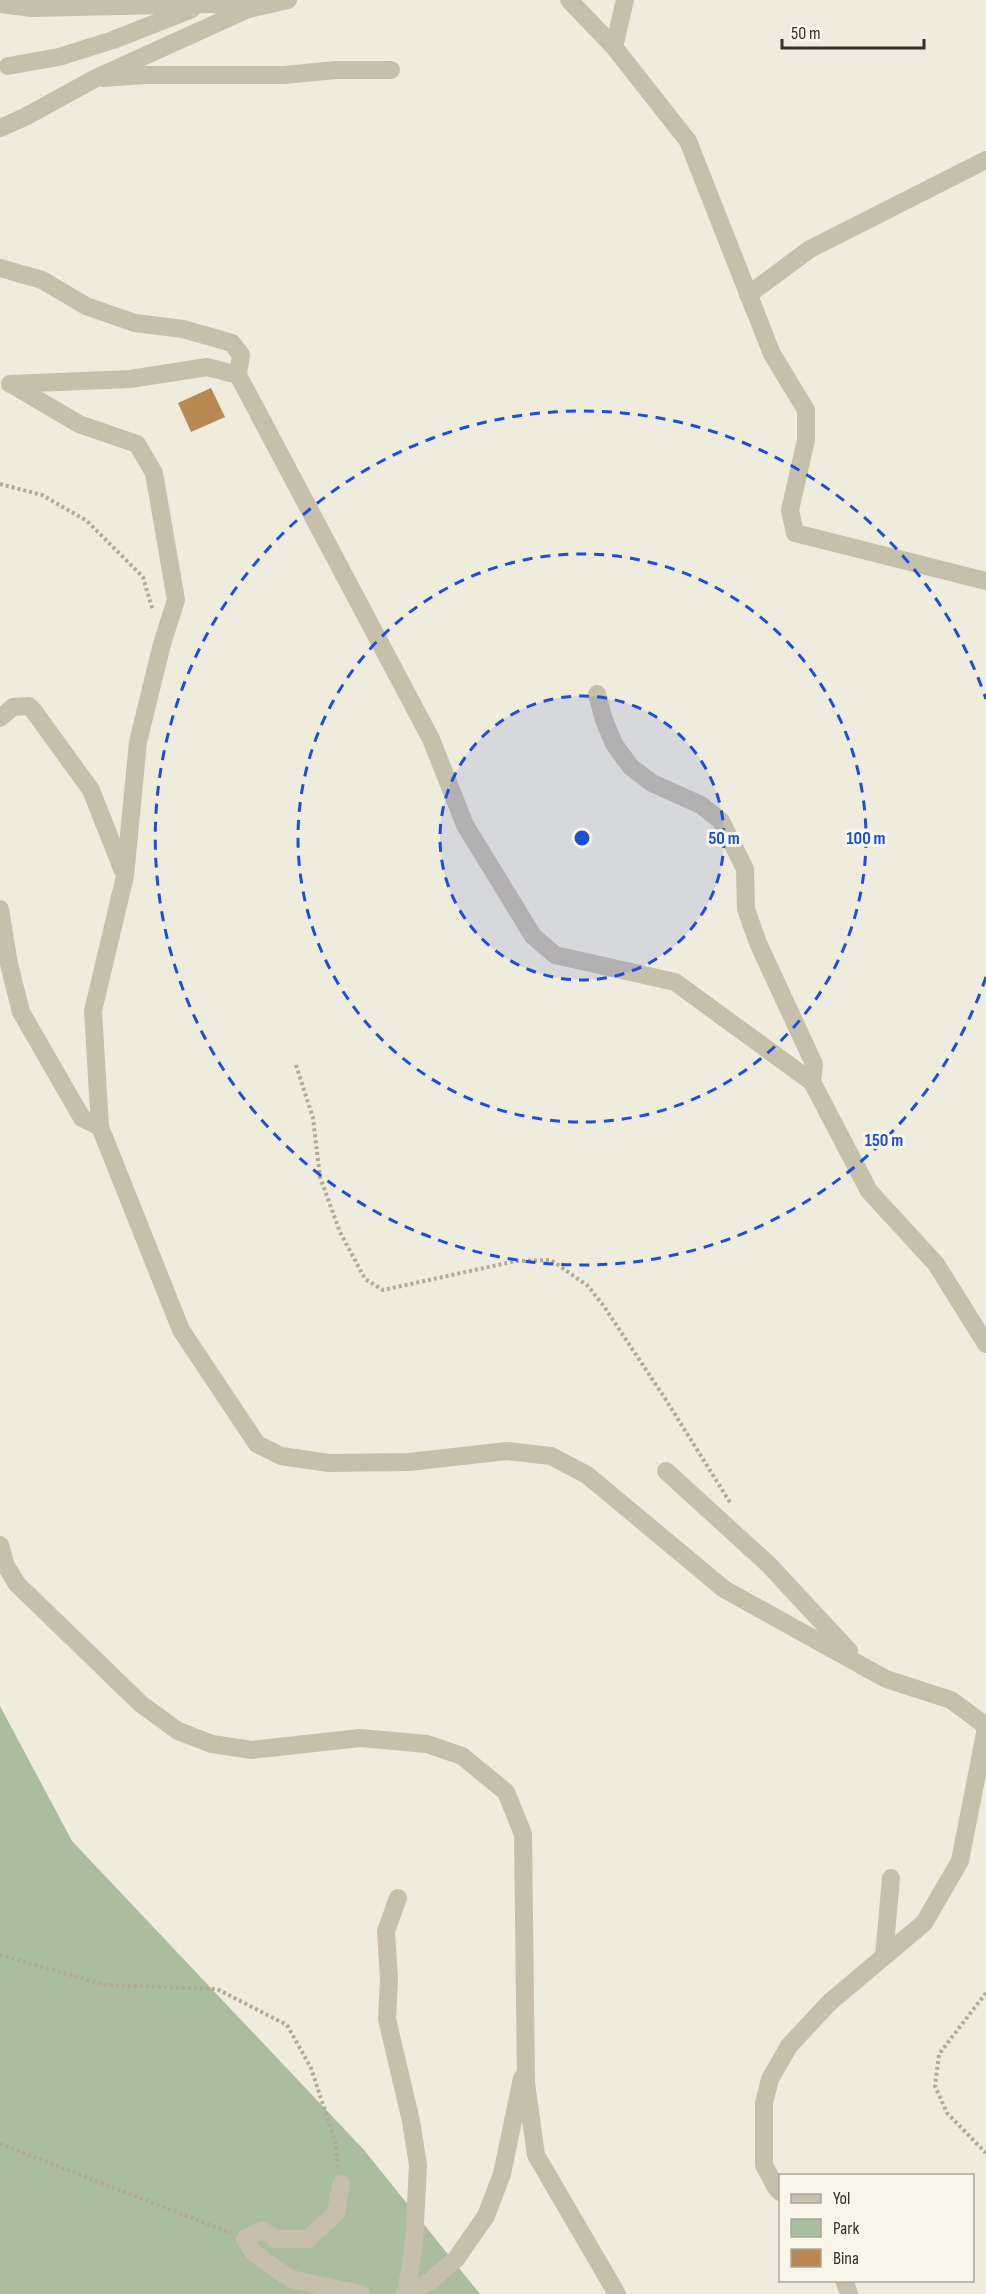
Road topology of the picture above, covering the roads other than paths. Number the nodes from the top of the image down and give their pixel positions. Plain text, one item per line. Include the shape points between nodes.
1 (288, 0) edge
2 (569, 0) edge
3 (625, 0) edge
4 (0, 4) edge
5 (211, 4) junction
6 (248, 9) junction
7 (614, 47) junction
8 (8, 66) dead end
9 (391, 70) dead end
10 (96, 78) junction
11 (0, 128) edge
12 (986, 160) edge
13 (0, 268) edge
14 (748, 295) junction
15 (238, 375) junction
16 (5, 383) edge
17 (986, 580) edge
18 (597, 694) dead end
19 (0, 718) edge
20 (125, 876) junction
21 (0, 909) edge
22 (812, 1082) junction
23 (100, 1127) junction
24 (986, 1344) edge
25 (666, 1471) dead end
26 (0, 1545) edge
27 (862, 1665) junction
28 (986, 1727) edge
29 (891, 1878) dead end
30 (398, 1898) dead end
31 (884, 1956) junction
32 (526, 2062) junction
33 (341, 2184) road end
34 (779, 2191) edge
35 (361, 2294) edge
36 (405, 2294) edge
37 (617, 2294) edge

1 - 6 street
2 - 7 street
3 - 7 street
4 - 5 street via 31,8
5 - 6 street
5 - 8 street via 59,57
6 - 10 street
7 - 14 street via 688,141
9 - 10 street
10 - 11 street
12 - 14 street via 810,249
13 - 15 street via 42,280 86,306 135,323 183,329 232,343 241,355
14 - 17 street via 772,354 806,410 806,440 790,510 795,533
15 - 16 street via 207,367 130,379
15 - 22 street via 431,739 465,825 533,936 555,955 675,982
16 - 20 street via 79,424 137,444 154,473 176,600 138,742
18 - 22 street via 614,744 631,767 652,783 701,805 721,821 730,837 745,869 746,909 814,1064
19 - 20 street via 13,707 29,706 33,710 91,790
20 - 23 street via 93,1011
21 - 23 street via 21,1012 82,1118
22 - 24 street via 869,1191 936,1264
23 - 27 street via 181,1330 257,1444 281,1456 329,1463 409,1462 507,1452 551,1456 587,1475 724,1589
25 - 27 street via 768,1564
26 - 32 street via 17,1584 141,1704 178,1731 212,1744 252,1750 360,1738 427,1744 462,1756 506,1792 523,1834
27 - 28 street via 886,1679 951,1700
28 - 31 street via 960,1861 924,1923
29 - 31 street
30 - 36 street via 386,1931 387,2019 418,2165 414,2243
31 - 34 street via 830,2002 789,2046 770,2079 764,2103 764,2165
32 - 36 street via 502,2175 486,2216 456,2259 429,2282
32 - 37 street via 536,2155
33 - 35 street via 336,2213 308,2239 276,2239 261,2230 245,2239 254,2253 291,2279

